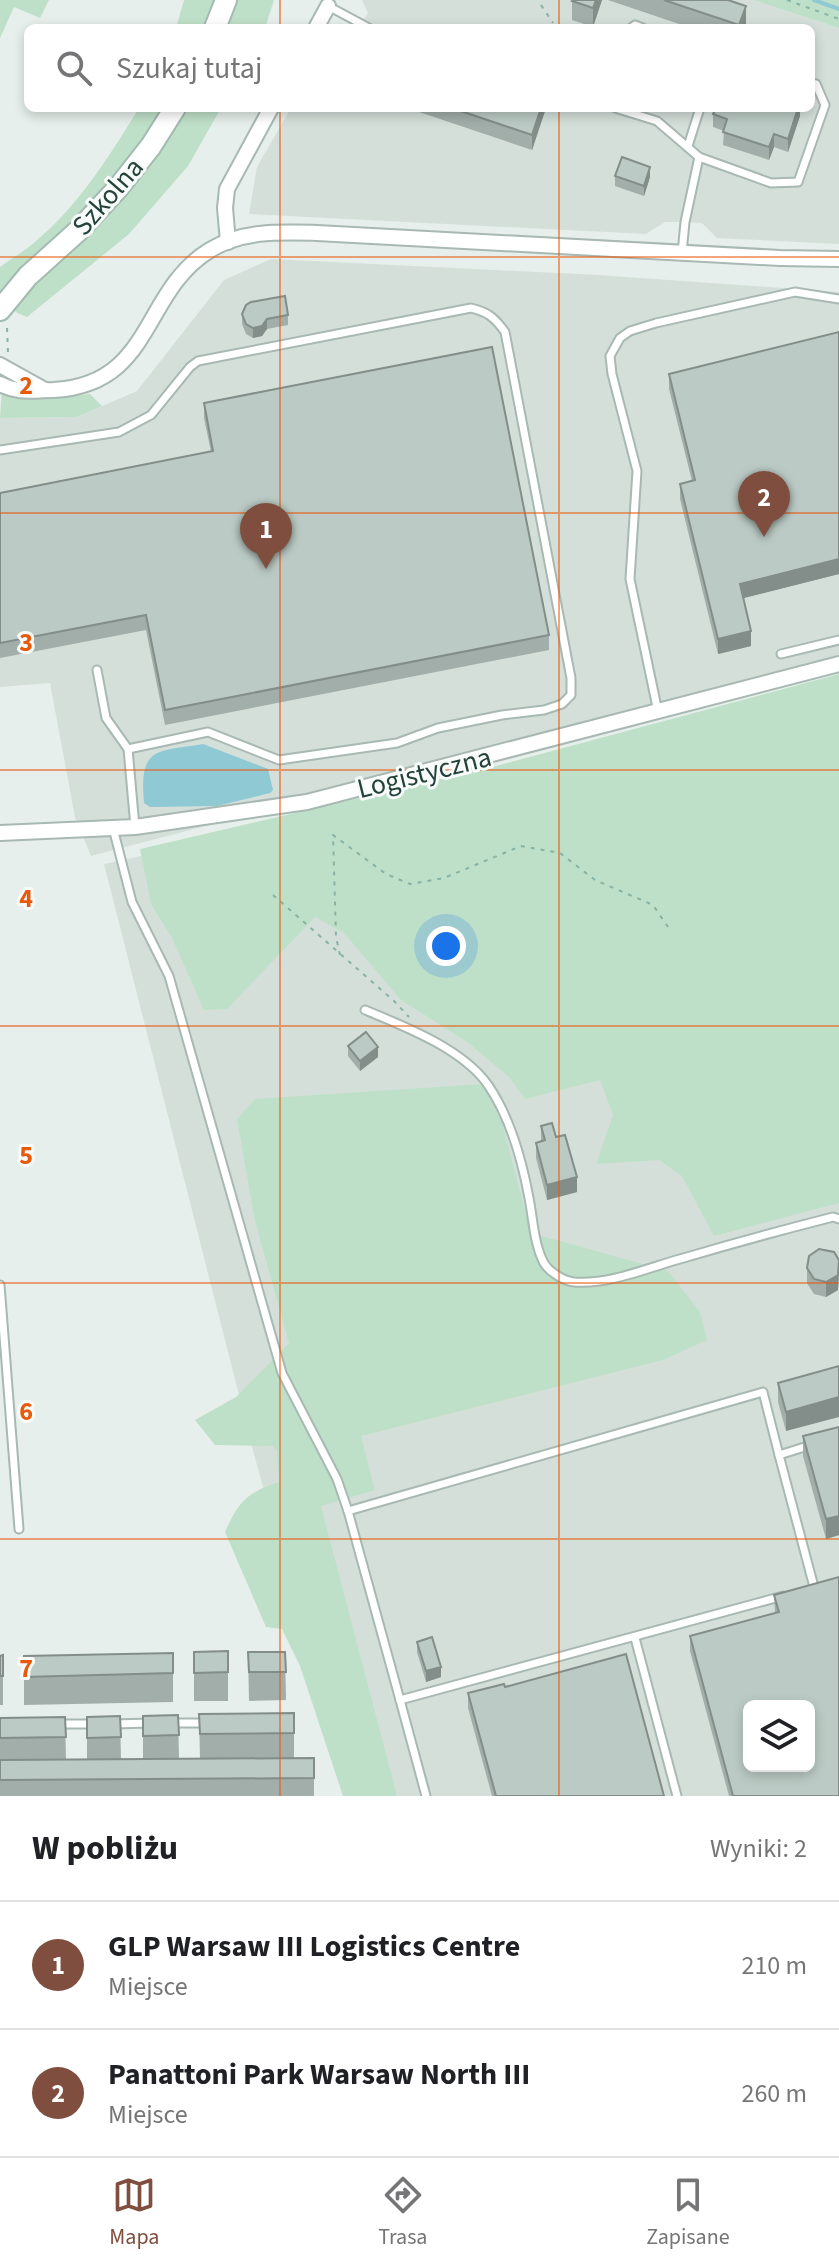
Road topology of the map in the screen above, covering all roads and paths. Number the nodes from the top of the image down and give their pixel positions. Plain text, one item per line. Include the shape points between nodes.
1 (226, 0) edge
2 (787, 0) edge
3 (329, 3) edge
4 (541, 5) dead end
5 (839, 19) edge
6 (553, 23) dead end
7 (217, 24) edge
8 (318, 24) edge
9 (363, 24) edge
10 (815, 84) edge
11 (172, 112) edge
12 (269, 112) edge
13 (628, 112) edge
14 (699, 112) edge
15 (688, 146) junction
16 (699, 157) junction
17 (228, 242) junction
18 (682, 253) junction
19 (839, 259) edge
20 (28, 276) junction
21 (0, 290) edge
22 (839, 299) edge
23 (0, 310) edge
24 (0, 365) edge
25 (0, 384) edge
26 (45, 390) junction
27 (0, 450) edge
28 (839, 640) edge
29 (781, 654) dead end
30 (839, 664) edge
31 (97, 670) dead end
32 (658, 712) junction
33 (128, 749) junction
34 (135, 827) junction
35 (113, 828) junction
36 (0, 833) edge
37 (273, 895) dead end
38 (668, 927) dead end
39 (340, 955) junction
40 (365, 1010) dead end
41 (413, 1021) dead end
42 (839, 1219) edge
43 (0, 1285) edge
44 (778, 1388) edge
45 (763, 1392) junction
46 (824, 1441) edge
47 (779, 1455) junction
48 (348, 1511) junction
49 (19, 1529) dead end
50 (635, 1638) junction
51 (400, 1700) junction
52 (213, 1723) edge
53 (46, 1724) edge
54 (426, 1796) edge
55 (677, 1796) edge

1 - 7 street
2 - 5 path
3 - 8 street
3 - 9 lane
4 - 6 path
10 - 16 lane via 825,105 798,182 771,183
11 - 20 street, Szkolna via 108,199
12 - 17 street via 227,189
13 - 15 lane via 657,121
14 - 15 lane
15 - 16 lane
16 - 18 lane
17 - 18 street via 267,232 310,233
17 - 26 street via 210,249 178,279 121,364 91,383
18 - 19 street
20 - 21 street, Szkolna
20 - 23 street, Szkolna
22 - 32 lane via 795,292 656,323 620,338 610,356 637,471 630,579
24 - 26 street
25 - 26 street via 24,392
27 - 33 lane via 119,432 151,415 198,361 471,308 496,319 505,332 571,695 544,710 438,728 397,743 279,760 208,732
28 - 29 lane
30 - 32 street, Logistyczna
31 - 33 lane via 106,718
32 - 34 street, Logistyczna via 307,802
33 - 34 lane
34 - 35 street, Logistyczna
35 - 36 street, Logistyczna
35 - 48 lane via 132,902 169,976 282,1373
37 - 39 path
38 - 39 path via 653,905 595,880 560,853 521,846 444,878 410,884 386,874 333,835
39 - 41 path
40 - 42 lane via 447,1050 487,1084 507,1121 545,1264 558,1276 572,1282 612,1278
43 - 49 lane
44 - 45 lane
45 - 47 lane
45 - 48 lane
46 - 47 lane
47 - 50 lane via 818,1586
48 - 51 lane
50 - 51 lane
50 - 55 lane
51 - 54 lane
52 - 53 lane

